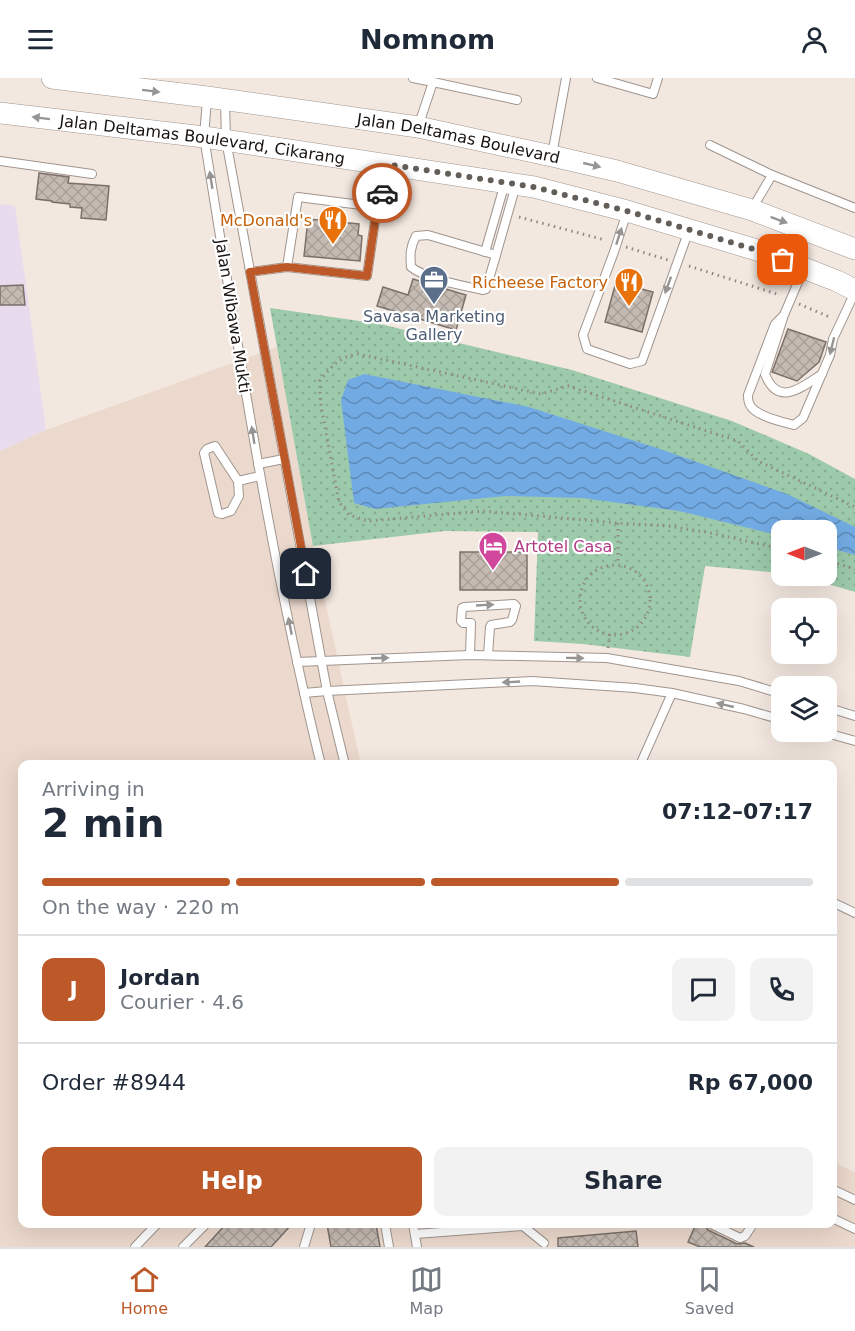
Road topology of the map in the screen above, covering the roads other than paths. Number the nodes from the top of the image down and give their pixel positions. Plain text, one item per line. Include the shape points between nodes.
1 (52, 78) edge
2 (413, 78) edge
3 (566, 78) edge
4 (597, 78) edge
5 (658, 78) edge
6 (433, 82) junction
7 (216, 99) junction
8 (517, 100) dead end
9 (0, 113) edge
10 (418, 127) junction
11 (204, 137) junction
12 (226, 141) junction
13 (710, 146) dead end
14 (552, 156) junction
15 (0, 161) edge
16 (392, 165) junction
17 (92, 174) dead end
18 (772, 175) junction
19 (511, 184) junction
20 (377, 207) junction
21 (855, 208) edge
22 (752, 210) junction
23 (627, 211) junction
24 (689, 230) junction
25 (855, 249) edge
26 (485, 252) junction
27 (496, 255) junction
28 (287, 267) junction
29 (804, 268) junction
30 (250, 272) junction
31 (855, 291) edge
32 (784, 315) junction
33 (823, 374) junction
34 (284, 459) junction
35 (258, 464) junction
36 (260, 476) junction
37 (238, 481) junction
38 (470, 655) junction
39 (489, 655) junction
40 (321, 660) junction
41 (297, 662) junction
42 (327, 691) junction
43 (771, 691) edge
44 (304, 693) junction
45 (672, 693) junction
46 (837, 710) edge
47 (855, 716) edge
48 (771, 717) edge
49 (837, 736) edge
50 (855, 741) edge
51 (320, 760) edge
52 (344, 760) edge
53 (642, 760) edge
54 (837, 904) edge
55 (855, 913) edge
56 (837, 1191) edge
57 (855, 1200) edge
58 (837, 1220) edge
59 (153, 1228) edge
60 (202, 1228) edge
61 (310, 1228) edge
62 (386, 1228) edge
63 (414, 1228) edge
64 (466, 1228) edge
65 (526, 1228) edge
66 (720, 1228) edge
67 (750, 1228) edge
68 (855, 1229) edge
69 (415, 1234) junction
70 (544, 1244) dead end
71 (135, 1247) edge
72 (183, 1247) edge
73 (304, 1247) edge
74 (388, 1247) edge
75 (417, 1247) edge

1 -> 7 street, Jalan Deltamas Boulevard
2 - 6 lane
3 - 14 lane
4 - 5 lane via 653,94
6 - 8 lane
6 - 10 lane
7 - 10 street, Jalan Deltamas Boulevard
7 - 11 lane, Jalan Wibawa Mukti
7 - 12 lane, Jalan Wibawa Mukti
11 -> 9 street, Jalan Deltamas Boulevard, Cikarang
10 - 14 street, Jalan Deltamas Boulevard
11 - 12 street, Jalan Deltamas Boulevard, Cikarang
35 -> 11 lane, Jalan Wibawa Mukti
12 - 16 street, Jalan Deltamas Boulevard, Cikarang
12 - 30 lane, Jalan Wibawa Mukti
13 - 18 lane
14 -> 22 street, Jalan Deltamas Boulevard
15 - 17 lane
16 - 19 street, Jalan Deltamas Boulevard, Cikarang
16 - 20 lane
18 - 21 lane
18 - 22 lane
19 - 23 street, Jalan Deltamas Boulevard, Cikarang
19 - 26 lane
19 - 27 lane via 508,214
20 - 28 lane via 367,276
20 - 28 lane via 298,197
22 -> 25 street, Jalan Deltamas Boulevard
23 - 24 street, Jalan Deltamas Boulevard, Cikarang
24 -> 23 lane via 642,361 630,364 587,349 583,335
24 - 29 street, Jalan Deltamas Boulevard, Cikarang
26 - 27 lane
26 - 27 lane via 428,235 416,236 411,267 483,290 489,284
28 - 30 lane
29 - 31 street, Jalan Deltamas Boulevard, Cikarang
29 - 32 lane
30 - 34 lane, Jalan Wibawa Mukti
31 -> 33 lane via 833,339
32 - 33 lane via 765,374 769,383 775,390 787,393
32 - 33 lane via 775,324 748,395 750,406 794,425 803,418
34 - 35 lane
34 - 40 lane, Jalan Wibawa Mukti
35 - 36 lane, Jalan Wibawa Mukti
36 - 37 lane
41 -> 36 lane, Jalan Wibawa Mukti
37 - 37 lane via 239,496 231,511 219,513 204,453 207,449 215,446
38 - 39 lane
38 -> 39 lane via 471,623 461,621 462,608 514,604 510,622 490,627
40 -> 38 lane
39 -> 43 lane via 607,658 739,681
40 - 41 lane
40 - 42 lane, Jalan Wibawa Mukti
41 - 44 lane, Jalan Wibawa Mukti
42 - 44 lane
45 -> 42 lane via 532,681
42 - 52 lane, Jalan Wibawa Mukti
44 - 51 lane, Jalan Wibawa Mukti
48 -> 45 lane
45 - 53 lane
46 - 47 lane
49 - 50 lane
54 - 55 lane
56 - 57 lane
58 - 68 lane
59 - 71 lane
60 - 72 lane
61 - 73 lane
62 - 74 lane
63 - 69 lane
64 - 69 lane
65 - 70 lane
66 - 67 lane via 742,1238
69 - 75 lane

